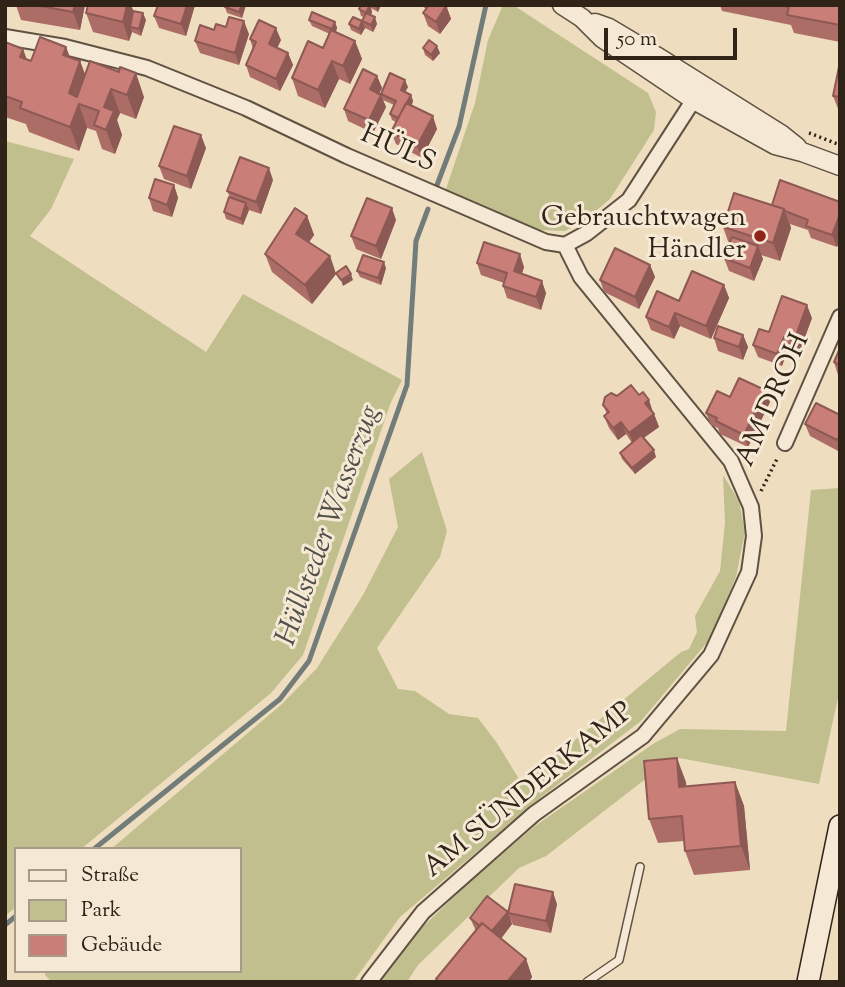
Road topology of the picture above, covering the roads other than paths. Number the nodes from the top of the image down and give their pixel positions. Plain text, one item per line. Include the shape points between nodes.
1 (562, 5) edge
2 (5, 37) edge
3 (698, 93) junction
4 (840, 166) edge
5 (565, 245) junction
6 (840, 317) edge
7 (785, 443) road end
8 (840, 826) edge
9 (640, 867) dead end
10 (369, 982) edge
11 (587, 982) edge
12 (808, 982) edge

1 - 3 street via 609,28
2 - 5 street, HÜLS via 147,68 547,242
3 - 4 street via 782,135 802,152
3 - 5 street via 629,200
5 - 10 street, AM SÜNDERKAMP via 581,277 732,461 750,499 754,536 749,572 711,654 643,736 534,814 422,912
6 - 7 street, AM DROH
8 - 12 main road
9 - 11 lane via 619,960

